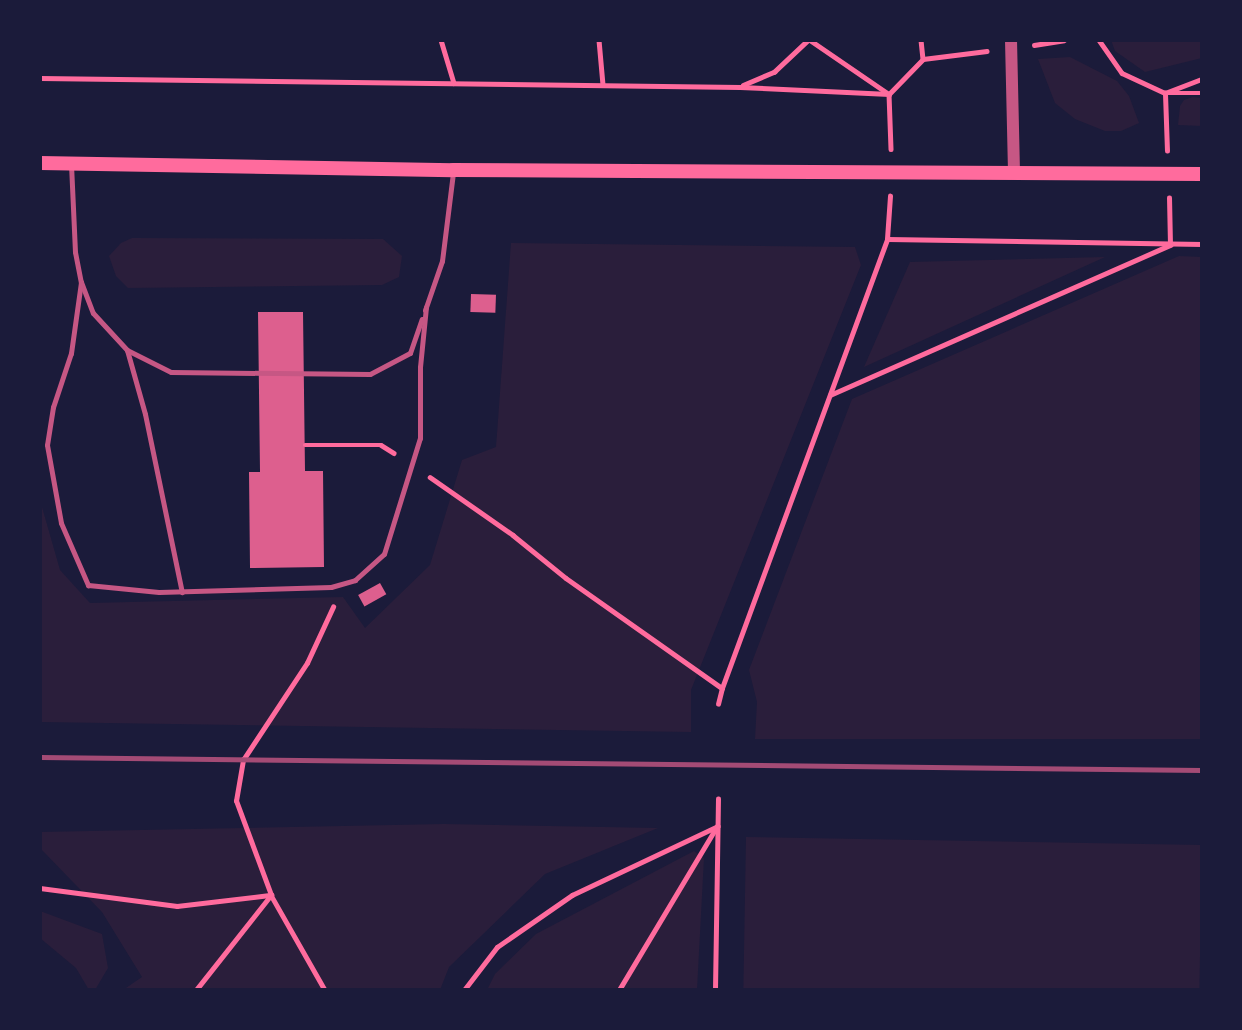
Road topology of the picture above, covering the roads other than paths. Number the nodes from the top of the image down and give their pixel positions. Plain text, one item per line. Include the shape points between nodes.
1 (1010, 40) edge
2 (40, 163) edge
3 (71, 164) junction
4 (453, 170) junction
5 (1014, 171) junction
6 (1202, 174) edge
7 (81, 282) junction
8 (426, 307) junction
9 (127, 350) junction
10 (182, 592) junction

1 - 5 street
2 - 3 main road
3 - 4 main road
3 - 7 lane
4 - 5 main road
4 - 8 lane via 442,261
5 - 6 main road
7 - 9 lane via 93,313
7 - 10 lane via 71,353 53,407 47,445 61,523 88,585
8 - 9 lane via 410,353 370,374 171,372
8 - 10 lane via 420,438 384,554 355,580 344,583
9 - 10 lane

